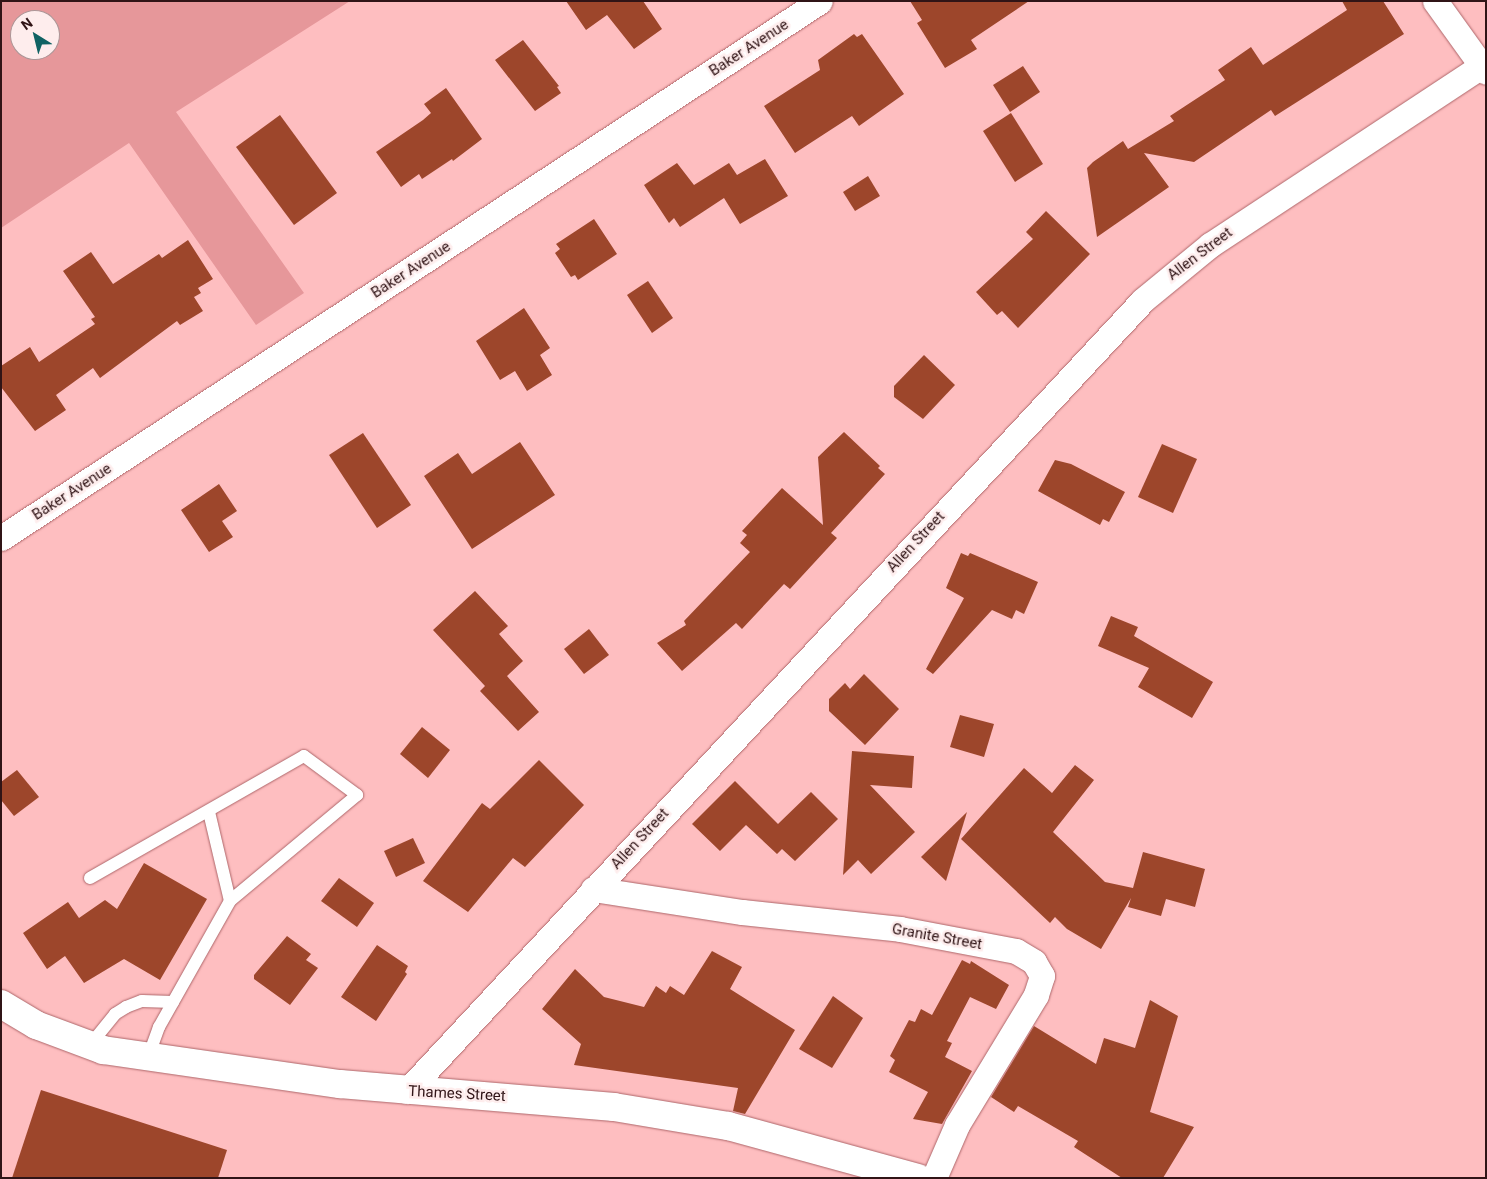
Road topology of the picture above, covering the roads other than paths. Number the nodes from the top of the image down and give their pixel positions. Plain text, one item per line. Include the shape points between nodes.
1 (820, 1) edge
2 (1435, 1) edge
3 (1485, 67) edge
4 (1, 538) edge
5 (210, 812) junction
6 (90, 878) dead end
7 (593, 890) junction
8 (230, 901) junction
9 (173, 1002) junction
10 (1, 1004) edge
11 (90, 1045) junction
12 (148, 1058) junction
13 (407, 1091) junction
14 (918, 1178) edge
15 (934, 1178) edge

1 - 4 street, Baker Avenue
2 - 3 street
3 - 7 street, Allen Street via 1210,245 1143,300
5 - 6 lane
5 - 8 lane
5 - 8 lane via 304,756 357,795
7 - 13 street, Allen Street
7 - 15 street, Granite Street via 742,912 900,929 1016,951 1034,962 1042,976 1036,995 956,1125
8 - 9 lane
9 - 11 lane via 142,1001 126,1007 115,1014
9 - 12 lane via 159,1026
10 - 11 street, Thames Street via 36,1025
11 - 12 street, Thames Street
12 - 13 street, Thames Street via 264,1076
13 - 14 street, Thames Street via 614,1108 728,1126

